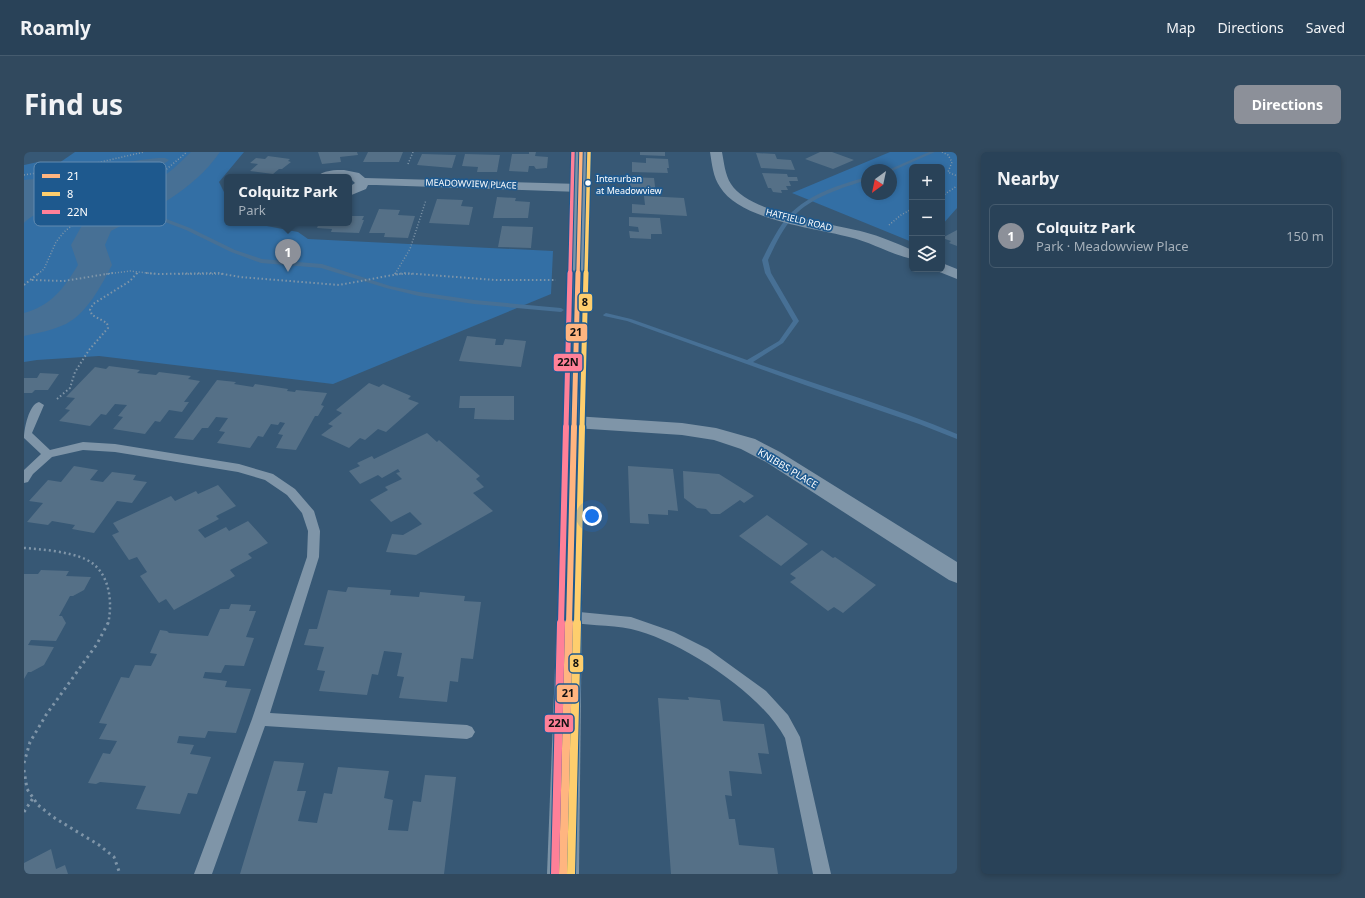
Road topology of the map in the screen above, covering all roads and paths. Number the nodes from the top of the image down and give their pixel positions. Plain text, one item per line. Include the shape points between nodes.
1 (144, 152) edge
2 (187, 152) edge
3 (581, 152) edge
4 (716, 152) edge
5 (942, 152) edge
6 (101, 162) edge
7 (166, 170) edge
8 (34, 173) edge
9 (24, 175) edge
10 (352, 175) edge
11 (957, 176) edge
12 (362, 182) junction
13 (432, 183) junction
14 (957, 186) edge
15 (580, 188) junction
16 (352, 190) edge
17 (945, 194) edge
18 (909, 211) edge
19 (71, 226) edge
20 (876, 240) junction
21 (909, 254) edge
22 (945, 269) edge
23 (138, 272) junction
24 (394, 274) junction
25 (957, 274) edge
26 (32, 280) junction
27 (577, 281) junction
28 (24, 285) edge
29 (39, 405) joint
30 (574, 422) junction
31 (48, 454) junction
32 (24, 479) edge
33 (24, 548) edge
34 (957, 574) edge
35 (569, 616) junction
36 (260, 719) junction
37 (467, 732) dead end
38 (24, 764) edge
39 (24, 770) edge
40 (33, 798) junction
41 (24, 812) edge
42 (120, 874) edge
43 (202, 874) edge
44 (563, 874) edge
45 (822, 874) edge

1 - 6 path
2 - 7 path
3 - 15 main road
4 - 20 street, HATFIELD ROAD via 725,186 747,204 779,216
5 - 11 path via 948,155 952,162 948,172
8 - 9 path
10 - 12 street, MEADOWVIEW PLACE
12 - 13 street, MEADOWVIEW PLACE
12 - 16 street via 361,186
13 - 15 street, MEADOWVIEW PLACE
13 - 24 path via 411,246 403,264
14 - 17 path
15 - 27 main road
18 - 20 path via 901,215
19 - 26 path via 56,242 44,269
20 - 21 street, HATFIELD ROAD
22 - 25 street
23 - 24 path via 218,273 246,278 340,285
23 - 26 path via 120,271 53,282
23 - 29 path via 130,281 93,304 90,310 92,315 107,323 108,328 75,372 70,388 58,399
24 - 27 path via 495,280
26 - 28 path
27 - 30 main road
29 - 31 lane via 26,434
30 - 34 street, KNIBBS PLACE via 682,429 716,434 748,444 773,457
30 - 35 main road
31 - 32 lane
31 - 36 lane via 83,446 115,448 239,468 269,477 291,492 308,511 314,532 313,557
33 - 38 path via 86,558 103,574 110,596 107,627 46,714 30,742
35 - 44 main road
35 - 45 lane via 631,623 669,636 703,653 761,696 783,720 792,737
36 - 37 lane
36 - 43 lane
39 - 40 path via 27,789
40 - 41 path
40 - 42 path via 53,818 99,845 114,857

